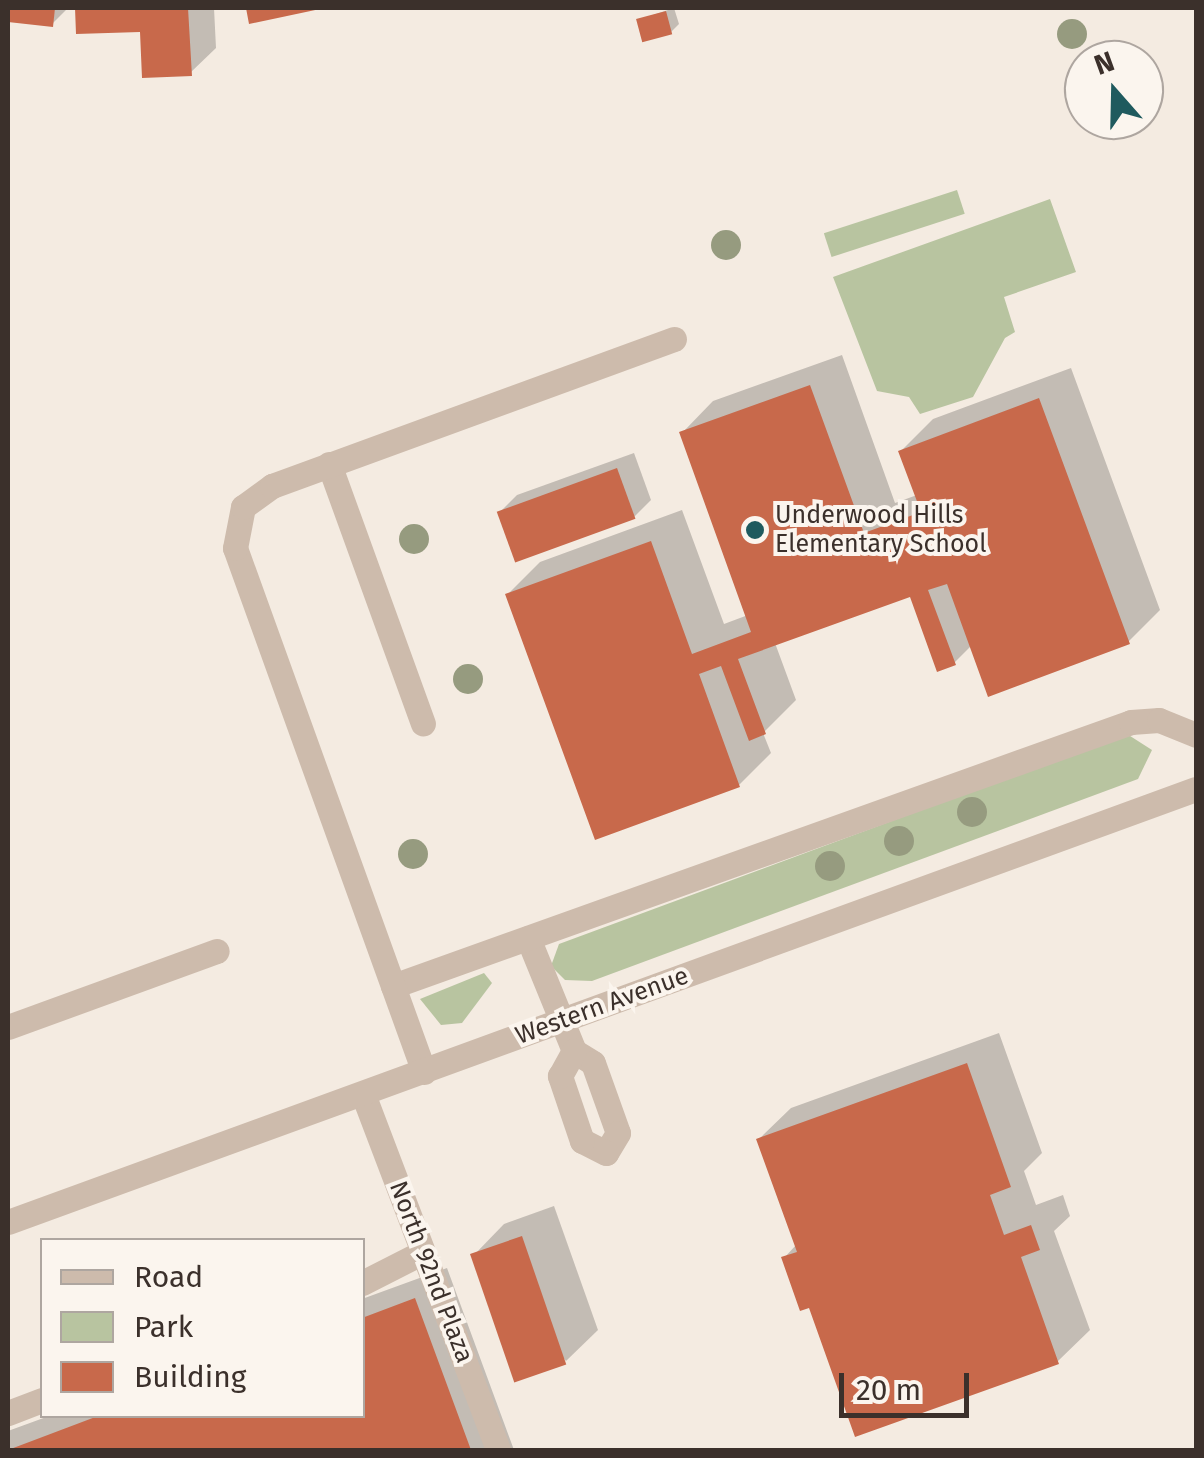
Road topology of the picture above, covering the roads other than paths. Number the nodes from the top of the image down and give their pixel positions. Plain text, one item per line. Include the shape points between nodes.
1 (674, 338) dead end
2 (330, 464) junction
3 (423, 724) dead end
4 (1196, 734) edge
5 (1196, 789) edge
6 (528, 938) junction
7 (218, 951) dead end
8 (393, 986) junction
9 (560, 1022) junction
10 (8, 1027) edge
11 (574, 1052) dead end
12 (424, 1072) junction
13 (363, 1094) junction
14 (8, 1222) edge
15 (423, 1252) junction
16 (365, 1281) edge
17 (40, 1401) edge
18 (8, 1413) edge
19 (498, 1450) edge

1 - 2 street
2 - 3 street
2 - 8 street via 272,486 243,507 235,548
4 - 6 street via 1159,720 1130,722
5 - 9 street, Western Avenue
6 - 8 street
6 - 9 street
7 - 10 street
8 - 12 street
9 - 11 street
9 - 12 street, Western Avenue
12 - 13 street, Western Avenue
13 - 14 street, Western Avenue
13 - 15 street, North 92nd Plaza
15 - 16 street
15 - 19 street, North 92nd Plaza
17 - 18 street

